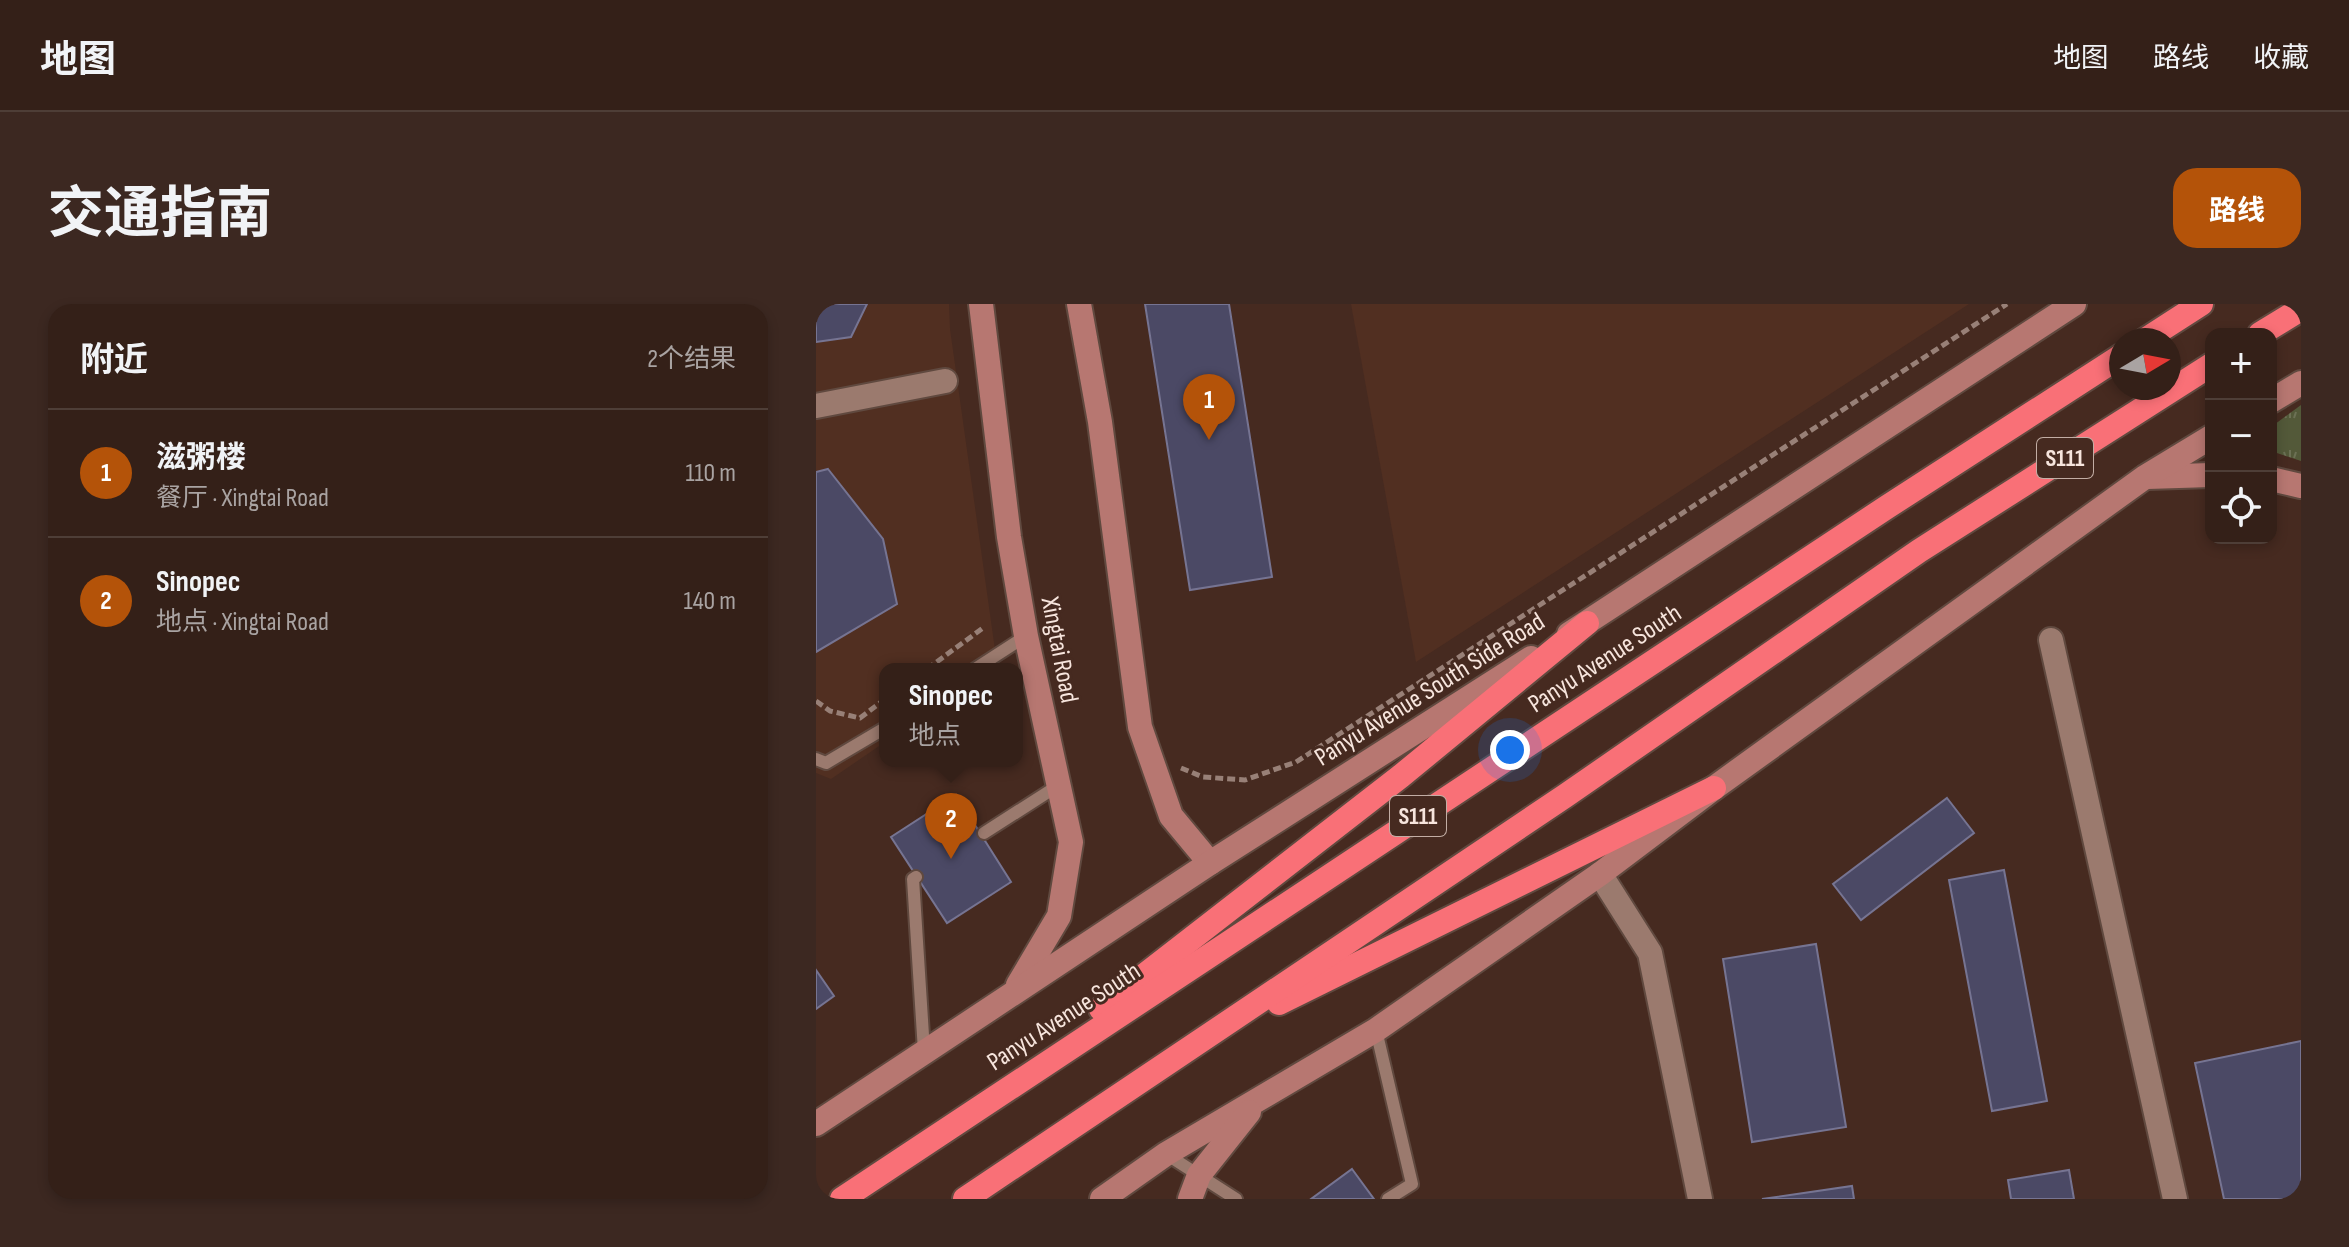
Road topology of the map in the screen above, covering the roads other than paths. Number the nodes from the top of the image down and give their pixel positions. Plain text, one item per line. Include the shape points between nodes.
1 (981, 304) edge
2 (1079, 304) edge
3 (2074, 304) edge
4 (2201, 304) edge
5 (2301, 309) edge
6 (2164, 328) edge
7 (2270, 328) edge
8 (2109, 364) edge
9 (2205, 369) edge
10 (945, 381) dead end
11 (2301, 383) edge
12 (2273, 400) edge
13 (816, 406) edge
14 (2205, 441) edge
15 (2205, 475) edge
16 (2145, 477) junction
17 (2277, 480) edge
18 (2301, 486) edge
19 (1587, 623) junction
20 (1026, 636) junction
21 (2051, 640) dead end
22 (984, 663) edge
23 (879, 732) edge
24 (816, 759) edge
25 (1059, 785) junction
26 (1714, 788) junction
27 (984, 833) dead end
28 (1210, 863) junction
29 (1600, 874) junction
30 (916, 877) dead end
31 (1014, 992) junction
32 (1376, 1030) junction
33 (1195, 1045) junction
34 (924, 1051) junction
35 (1258, 1100) junction
36 (816, 1124) edge
37 (950, 1126) junction
38 (1166, 1154) junction
39 (1199, 1175) junction
40 (842, 1199) edge
41 (965, 1199) edge
42 (1102, 1199) edge
43 (1190, 1199) edge
44 (1236, 1199) edge
45 (1388, 1199) edge
46 (1700, 1199) edge
47 (2175, 1199) edge

1 - 20 main road, Xingtai Road
2 - 28 main road via 1140,727 1171,816
3 - 19 main road, Panyu Avenue South Side Road
4 - 6 highway
5 - 7 highway
8 - 37 highway, Panyu Avenue South / S111
9 - 33 highway, S111 via 1919,551
10 - 13 street
11 - 12 main road
14 - 16 main road
15 - 16 main road
16 - 26 main road
17 - 18 main road
19 - 28 main road, Panyu Avenue South Side Road
19 - 37 highway via 1401,776
20 - 22 lane
20 - 25 main road, Xingtai Road
21 - 47 street
23 - 24 lane via 826,763
25 - 27 lane
25 - 31 main road, Xingtai Road via 1071,842 1059,916
26 - 29 main road
26 - 33 highway
28 - 31 main road, Panyu Avenue South Side Road
29 - 32 main road
29 - 46 street via 1650,953
30 - 34 lane
31 - 34 main road, Panyu Avenue South Side Road
32 - 35 main road
32 - 45 lane via 1412,1184
33 - 41 highway, S111
34 - 36 main road, Panyu Avenue South Side Road
35 - 38 main road
35 - 39 main road
37 - 40 highway, Panyu Avenue South / S111
38 - 39 lane
38 - 42 main road
39 - 43 main road
39 - 44 lane

